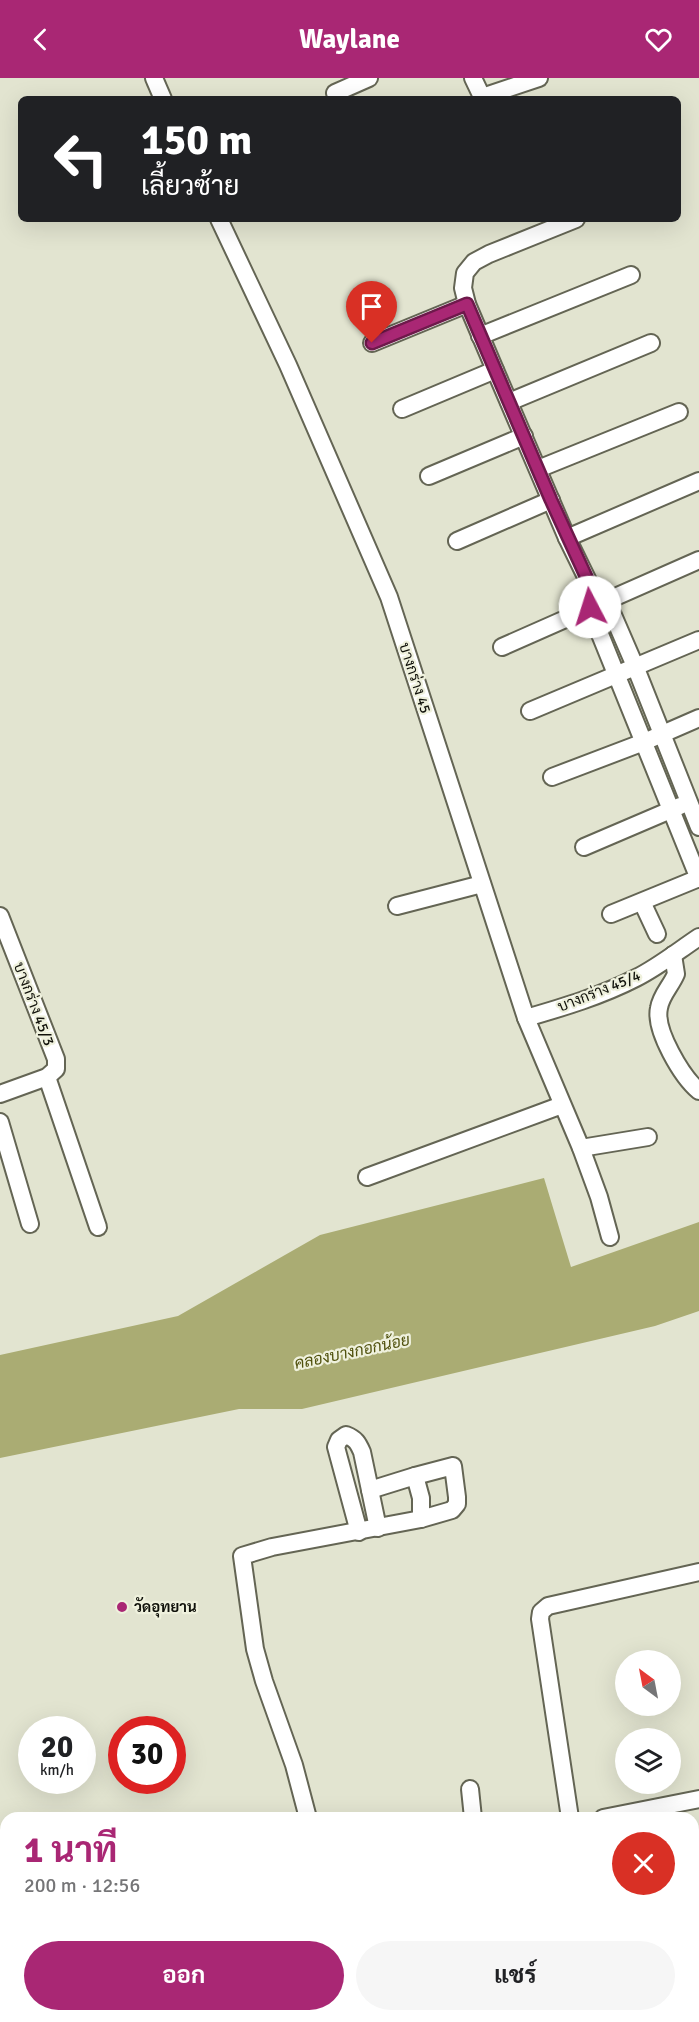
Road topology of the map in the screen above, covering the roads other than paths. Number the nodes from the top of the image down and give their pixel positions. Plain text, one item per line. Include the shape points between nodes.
1 (153, 78) edge
2 (369, 78) edge
3 (473, 78) edge
4 (539, 78) edge
5 (333, 90) edge
6 (162, 96) edge
7 (481, 96) edge
8 (488, 96) edge
9 (220, 222) edge
10 (561, 222) edge
11 (540, 226) edge
12 (631, 275) dead end
13 (467, 304) junction
14 (480, 336) junction
15 (372, 343) dead end
16 (651, 343) dead end
17 (495, 370) junction
18 (509, 402) junction
19 (402, 409) dead end
20 (679, 412) dead end
21 (524, 436) junction
22 (538, 469) junction
23 (429, 476) dead end
24 (699, 481) edge
25 (551, 500) junction
26 (567, 538) junction
27 (457, 542) dead end
28 (699, 560) edge
29 (589, 583) junction
30 (606, 599) junction
31 (590, 607) junction
32 (699, 640) edge
33 (502, 647) dead end
34 (635, 666) junction
35 (617, 674) junction
36 (530, 711) dead end
37 (699, 718) edge
38 (663, 734) junction
39 (644, 742) junction
40 (552, 777) dead end
41 (694, 800) edge
42 (670, 810) junction
43 (699, 827) edge
44 (584, 847) dead end
45 (699, 879) edge
46 (482, 884) junction
47 (642, 902) junction
48 (397, 906) dead end
49 (611, 914) dead end
50 (0, 916) edge
51 (657, 934) dead end
52 (699, 937) edge
53 (673, 955) junction
54 (526, 1018) junction
55 (47, 1077) junction
56 (699, 1091) edge
57 (0, 1094) edge
58 (562, 1106) junction
59 (0, 1122) edge
60 (648, 1137) dead end
61 (581, 1149) junction
62 (367, 1177) dead end
63 (30, 1224) dead end
64 (98, 1227) dead end
65 (610, 1237) dead end
66 (416, 1476) junction
67 (370, 1490) junction
68 (421, 1519) junction
69 (378, 1528) junction
70 (359, 1532) junction
71 (699, 1572) edge
72 (470, 1789) dead end
73 (699, 1799) edge
74 (306, 1812) edge
75 (472, 1812) edge
76 (569, 1812) edge
77 (633, 1812) edge

1 - 6 street
2 - 5 street
3 - 7 street
4 - 8 street
9 - 46 street, บางกร่าง 45 via 288,365 389,597
10 - 11 street
11 - 13 street via 474,262 465,273
12 - 14 street
13 - 14 street
13 - 15 street
14 - 17 street
16 - 18 street
17 - 18 street
17 - 19 street
18 - 21 street
20 - 22 street
21 - 22 street
21 - 23 street
22 - 25 street
24 - 26 street
25 - 26 street
25 - 27 street
26 - 29 street
28 - 30 street
29 - 30 street
29 - 31 street
30 - 31 street
30 - 34 street
31 - 33 street
31 - 35 street
32 - 34 street
34 - 35 street
34 - 38 street
35 - 36 street
35 - 39 street
37 - 38 street
38 - 39 street
38 - 41 street
39 - 40 street
39 - 42 street
41 - 42 street
41 - 43 street
42 - 44 street
42 - 45 street
45 - 47 street
46 - 48 street
46 - 54 street, บางกร่าง 45
47 - 49 street
47 - 51 street
50 - 55 street, บางกร่าง 45/3 via 56,1059 56,1069
52 - 53 street, บางกร่าง 45/4
53 - 54 street, บางกร่าง 45/4 via 616,988
53 - 56 street via 676,974 662,998 658,1021 676,1064
54 - 58 street, บางกร่าง 45
55 - 57 street
55 - 64 street
58 - 61 street, บางกร่าง 45
58 - 62 street
59 - 63 street
60 - 61 street
61 - 65 street, บางกร่าง 45
66 - 67 street
66 - 68 street
66 - 68 street via 453,1466 458,1497 452,1509
67 - 69 street
67 - 70 street via 358,1443 346,1435 336,1447
68 - 69 street
69 - 70 street
70 - 74 street via 242,1556 255,1649
71 - 76 street via 548,1606 541,1612
72 - 75 street
73 - 77 street

